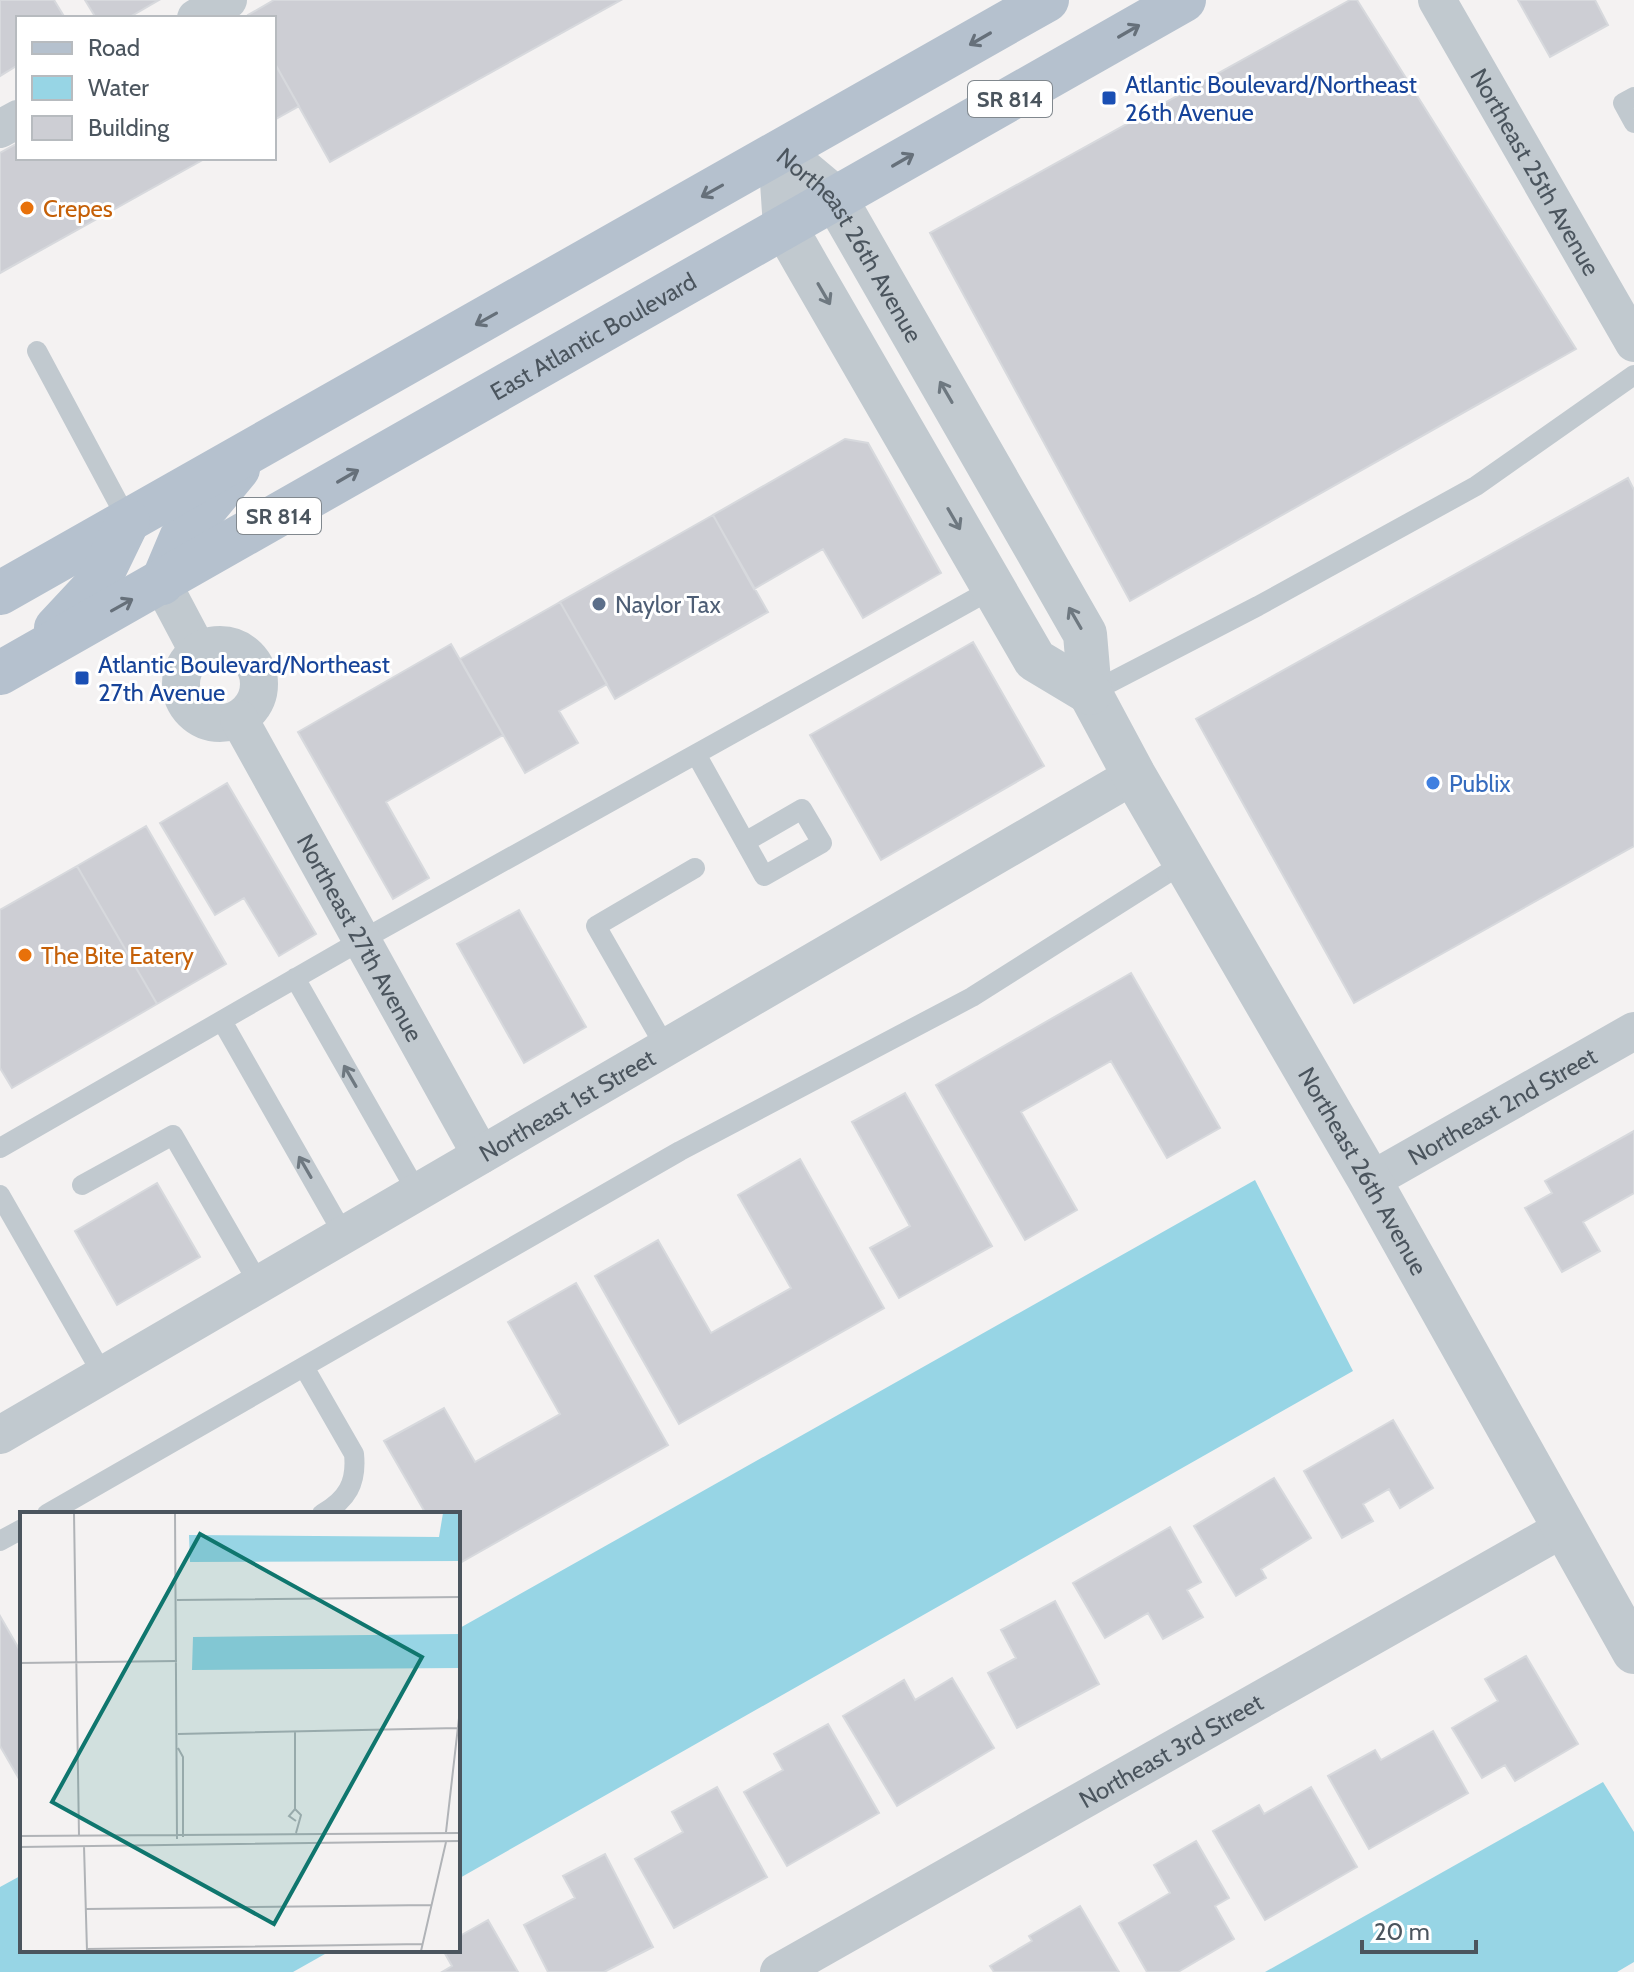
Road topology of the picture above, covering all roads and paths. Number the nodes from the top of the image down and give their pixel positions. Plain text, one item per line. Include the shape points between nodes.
1 (228, 0) edge
2 (1047, 0) edge
3 (1184, 0) edge
4 (1437, 0) edge
5 (200, 16) edge
6 (1634, 97) edge
7 (1634, 123) edge
8 (780, 152) junction
9 (835, 198) junction
10 (785, 227) junction
11 (1634, 343) edge
12 (37, 351) dead end
13 (1634, 375) edge
14 (255, 449) junction
15 (128, 521) junction
16 (162, 583) junction
17 (994, 588) junction
18 (0, 593) edge
19 (198, 651) junction
20 (15, 664) edge
21 (1090, 693) junction
22 (239, 719) junction
23 (696, 754) junction
24 (1134, 775) junction
25 (745, 842) dead end
26 (1185, 862) junction
27 (695, 868) dead end
28 (362, 940) junction
29 (295, 978) junction
30 (222, 1021) junction
31 (1634, 1031) edge
32 (666, 1048) junction
33 (0, 1148) edge
34 (481, 1155) junction
35 (1370, 1181) junction
36 (82, 1185) dead end
37 (417, 1192) junction
38 (0, 1195) edge
39 (344, 1235) junction
40 (259, 1284) junction
41 (304, 1367) junction
42 (103, 1375) junction
43 (0, 1435) edge
44 (50, 1512) edge
45 (326, 1512) edge
46 (1562, 1529) junction
47 (20, 1530) edge
48 (0, 1541) edge
49 (1634, 1652) edge
50 (779, 1972) edge

1 - 5 street
2 -> 8 main road, SR 814
9 -> 3 main road, East Atlantic Boulevard / SR 814
4 - 11 street, Northeast 25th Avenue
6 - 7 lane via 1623,103
8 - 9 street, Northeast 26th Avenue
8 - 10 street, Northeast 26th Avenue
8 -> 14 main road, SR 814
9 - 10 main road, East Atlantic Boulevard / SR 814
21 -> 9 street, Northeast 26th Avenue via 1085,634
16 -> 10 main road, East Atlantic Boulevard / SR 814
10 -> 17 street, Northeast 26th Avenue
12 - 15 lane
13 - 21 lane via 1476,486
14 - 15 main road, SR 814
14 - 16 main road via 181,538
15 - 18 main road, SR 814
15 - 20 main road via 98,583
16 - 19 street
20 -> 16 main road, East Atlantic Boulevard / SR 814
17 - 21 street, Northeast 26th Avenue via 1035,660
17 - 23 lane
19 - 22 street via 182,675 186,703 209,722
19 - 22 street via 228,645 253,662 259,694
21 - 24 street, Northeast 26th Avenue
22 - 28 street, Northeast 27th Avenue
23 - 25 lane
23 - 28 lane
24 - 26 street, Northeast 26th Avenue
24 - 32 street, Northeast 1st Street
26 - 35 street, Northeast 26th Avenue
26 - 41 lane via 972,997 680,1151
27 - 32 lane via 596,926
28 - 29 lane
28 - 34 street, Northeast 27th Avenue
29 - 30 lane
37 -> 29 lane
30 - 33 lane
39 -> 30 lane
31 - 35 street, Northeast 2nd Street
32 - 34 street, Northeast 1st Street
34 - 37 street, Northeast 1st Street
35 - 46 street, Northeast 26th Avenue
36 - 40 lane via 173,1135
37 - 39 street, Northeast 1st Street
38 - 42 lane
39 - 40 street, Northeast 1st Street
40 - 42 street, Northeast 1st Street
41 - 44 lane
41 - 45 lane via 354,1454 356,1471 349,1492
42 - 43 street, Northeast 1st Street
46 - 49 street, Northeast 26th Avenue
46 - 50 street, Northeast 3rd Street
47 - 48 lane

